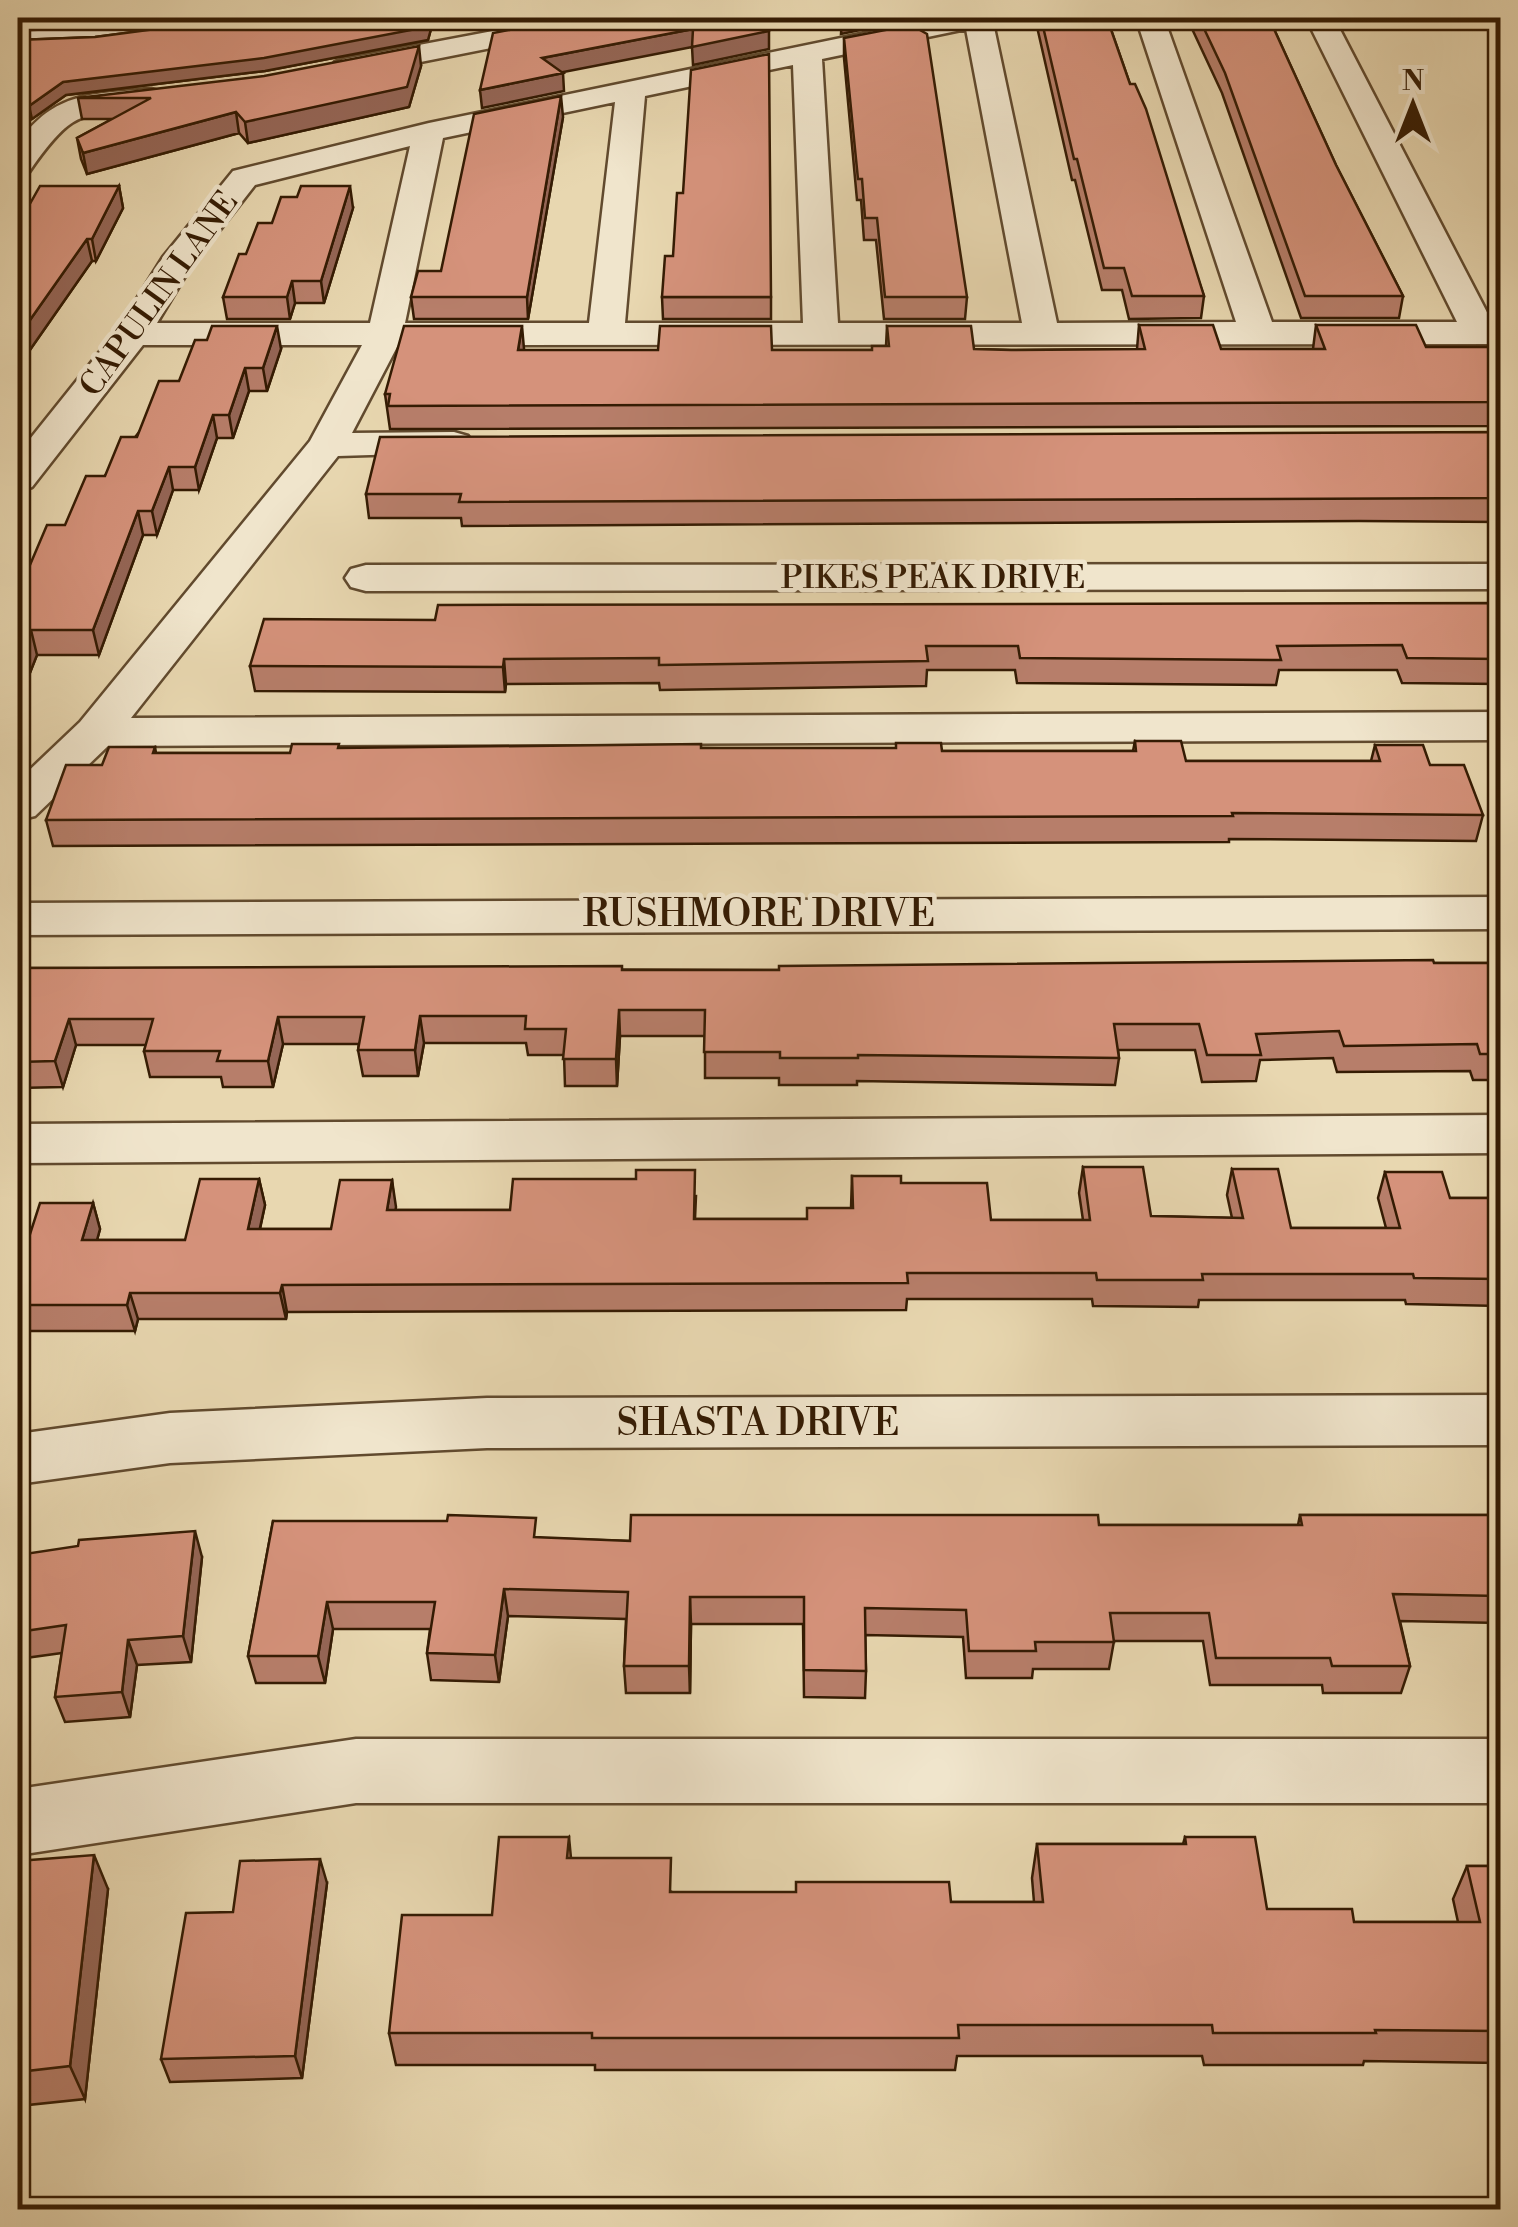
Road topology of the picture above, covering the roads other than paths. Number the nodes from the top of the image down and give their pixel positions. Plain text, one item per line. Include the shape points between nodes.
1 (244, 18) edge
2 (602, 18) edge
3 (977, 18) edge
4 (1150, 18) edge
5 (1320, 18) edge
6 (18, 41) edge
7 (807, 52) junction
8 (321, 73) edge
9 (630, 89) junction
10 (179, 95) edge
11 (430, 132) junction
12 (18, 165) edge
13 (1490, 333) edge
14 (132, 334) junction
15 (1042, 334) junction
16 (1258, 334) junction
17 (385, 335) junction
18 (606, 335) junction
19 (822, 335) junction
20 (486, 444) edge
21 (327, 445) junction
22 (18, 479) edge
23 (366, 578) dead end
24 (1500, 578) edge
25 (1500, 726) edge
26 (96, 732) junction
27 (18, 806) edge
28 (1500, 913) edge
29 (18, 919) edge
30 (1500, 1134) edge
31 (18, 1144) edge
32 (1500, 1420) edge
33 (18, 1459) edge
34 (1500, 1770) edge
35 (18, 1822) edge

1 - 6 street
2 - 8 street
3 - 7 street, CAPULIN LANE
3 - 15 street
4 - 16 street
5 - 13 street
7 - 9 street, CAPULIN LANE
7 - 19 street
9 - 11 street, CAPULIN LANE
9 - 18 street
10 - 12 street via 59,112
11 - 14 street, CAPULIN LANE via 244,178 176,264
11 - 17 street
13 - 16 street
14 - 17 street
14 - 22 street, CAPULIN LANE
15 - 16 street
15 - 19 street
17 - 18 street
17 - 21 street
18 - 19 street
20 - 21 street
21 - 26 street
23 - 24 street, PIKES PEAK DRIVE
25 - 26 street
26 - 27 street
28 - 29 street, RUSHMORE DRIVE
30 - 31 street
32 - 33 street, SHASTA DRIVE via 487,1424 170,1438
34 - 35 street via 356,1770

